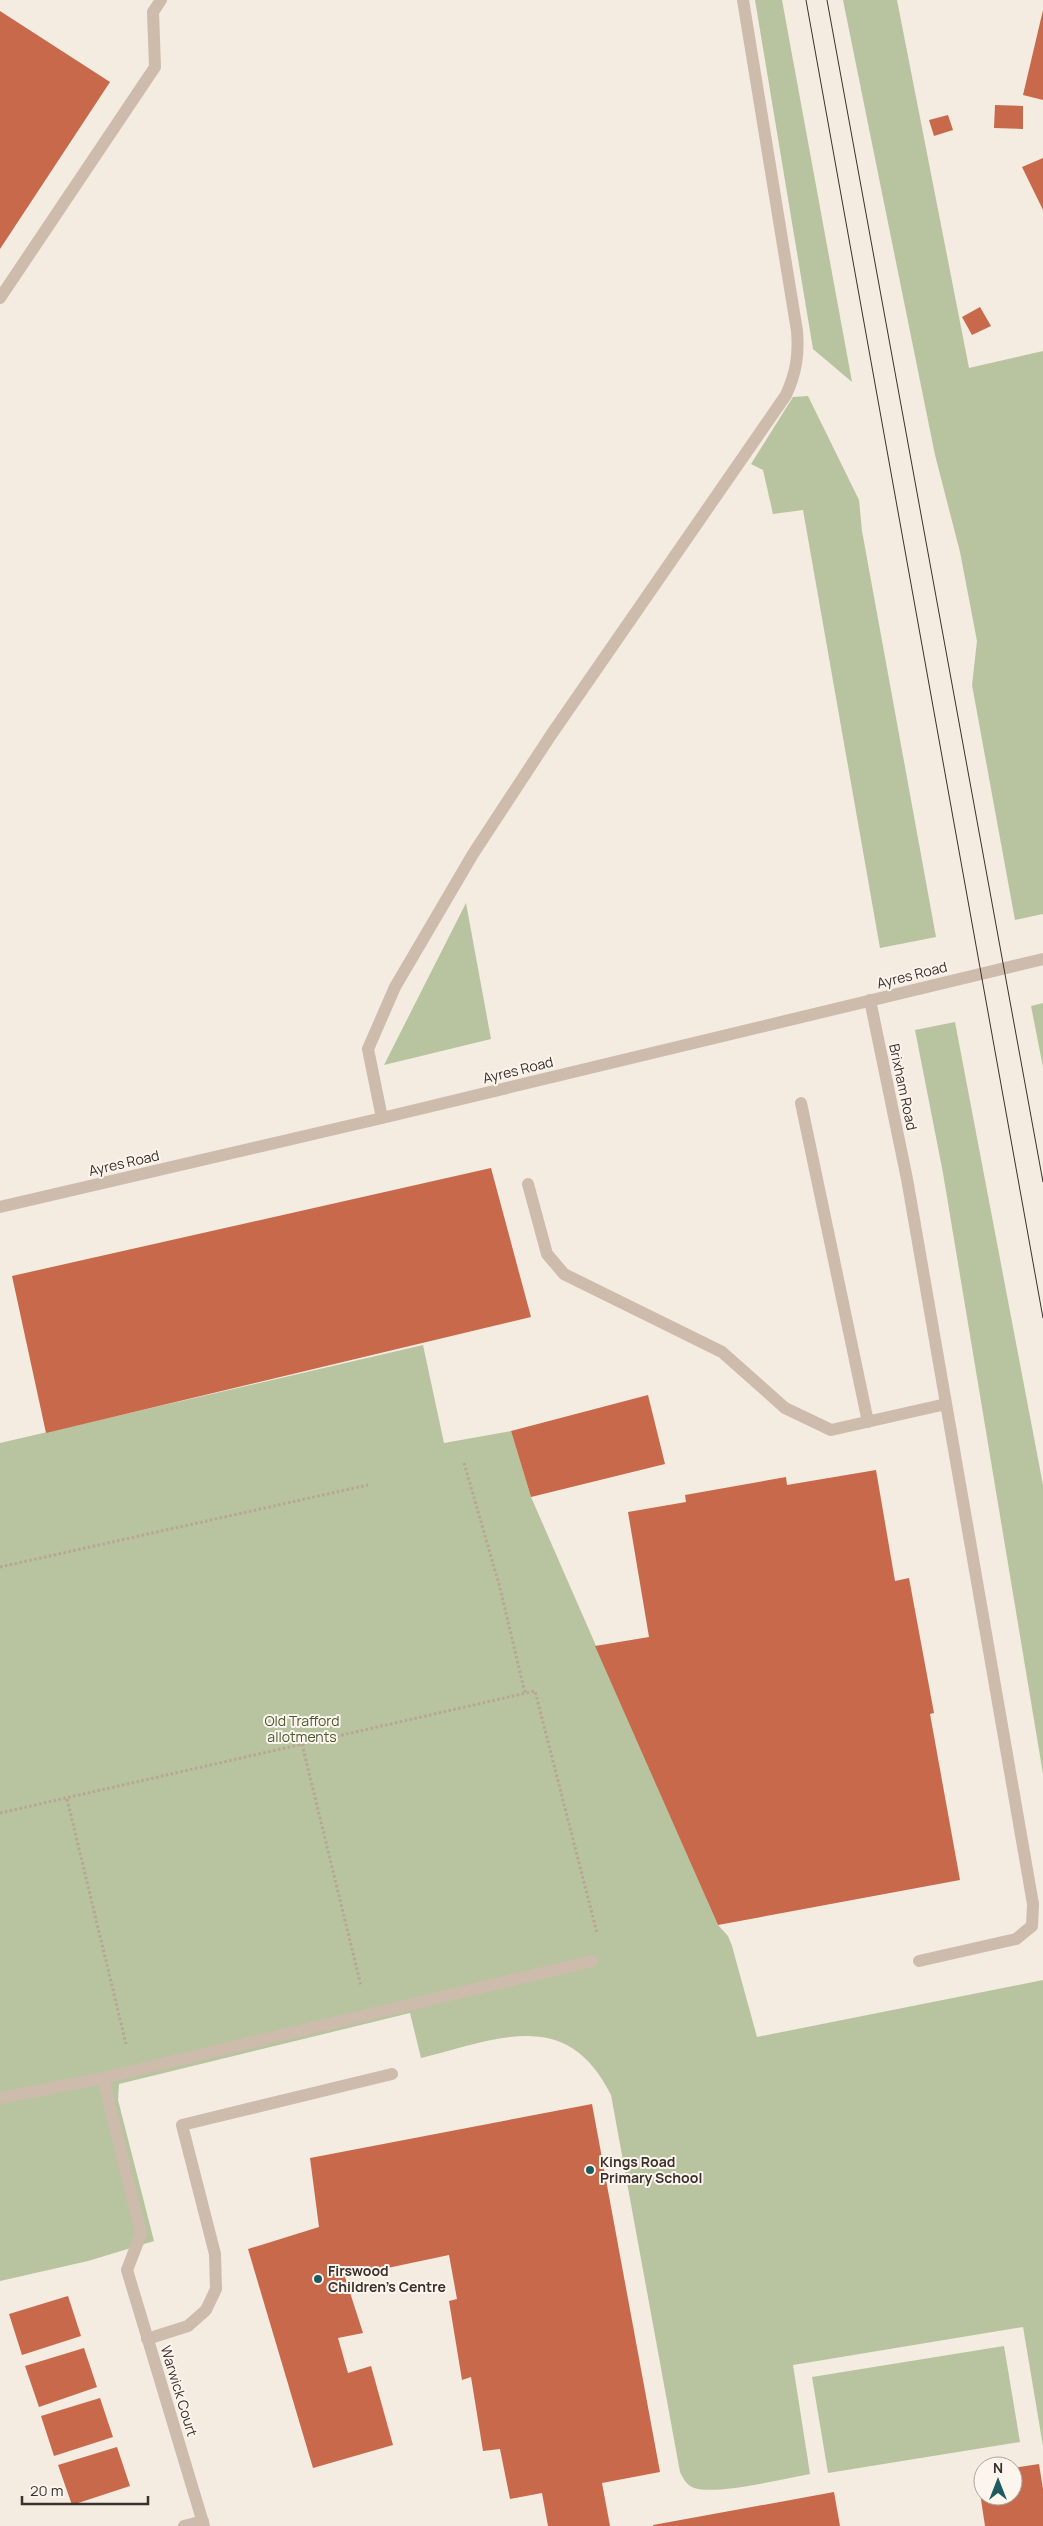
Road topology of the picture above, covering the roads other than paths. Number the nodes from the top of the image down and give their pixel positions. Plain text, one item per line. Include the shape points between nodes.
1 (161, 0) edge
2 (743, 0) edge
3 (0, 298) edge
4 (1043, 959) edge
5 (870, 1000) junction
6 (801, 1103) dead end
7 (382, 1118) junction
8 (528, 1184) dead end
9 (0, 1207) edge
10 (946, 1404) junction
11 (868, 1422) junction
12 (592, 1961) road end
13 (920, 1961) dead end
14 (392, 2074) dead end
15 (103, 2078) junction
16 (0, 2098) edge
17 (147, 2339) junction
18 (204, 2523) edge
19 (184, 2526) edge

1 - 3 street via 153,12 155,68
2 - 7 street via 797,331 798,362 793,380 786,395 551,734 473,854 396,987 368,1049
4 - 5 street, Ayres Road
5 - 7 street, Ayres Road
5 - 10 street, Brixham Road via 907,1180
6 - 11 street
7 - 9 street, Ayres Road
8 - 11 street via 547,1254 564,1274 722,1352 785,1408 832,1430
10 - 11 street
10 - 13 street, Brixham Road via 1033,1904 1032,1926 1016,1939
12 - 15 street
14 - 17 street via 182,2125 215,2254 216,2289 206,2310 188,2326
15 - 16 street
15 - 17 street, Warwick Court via 141,2234 126,2270
17 - 18 street, Warwick Court
18 - 19 street, Warwick Court

